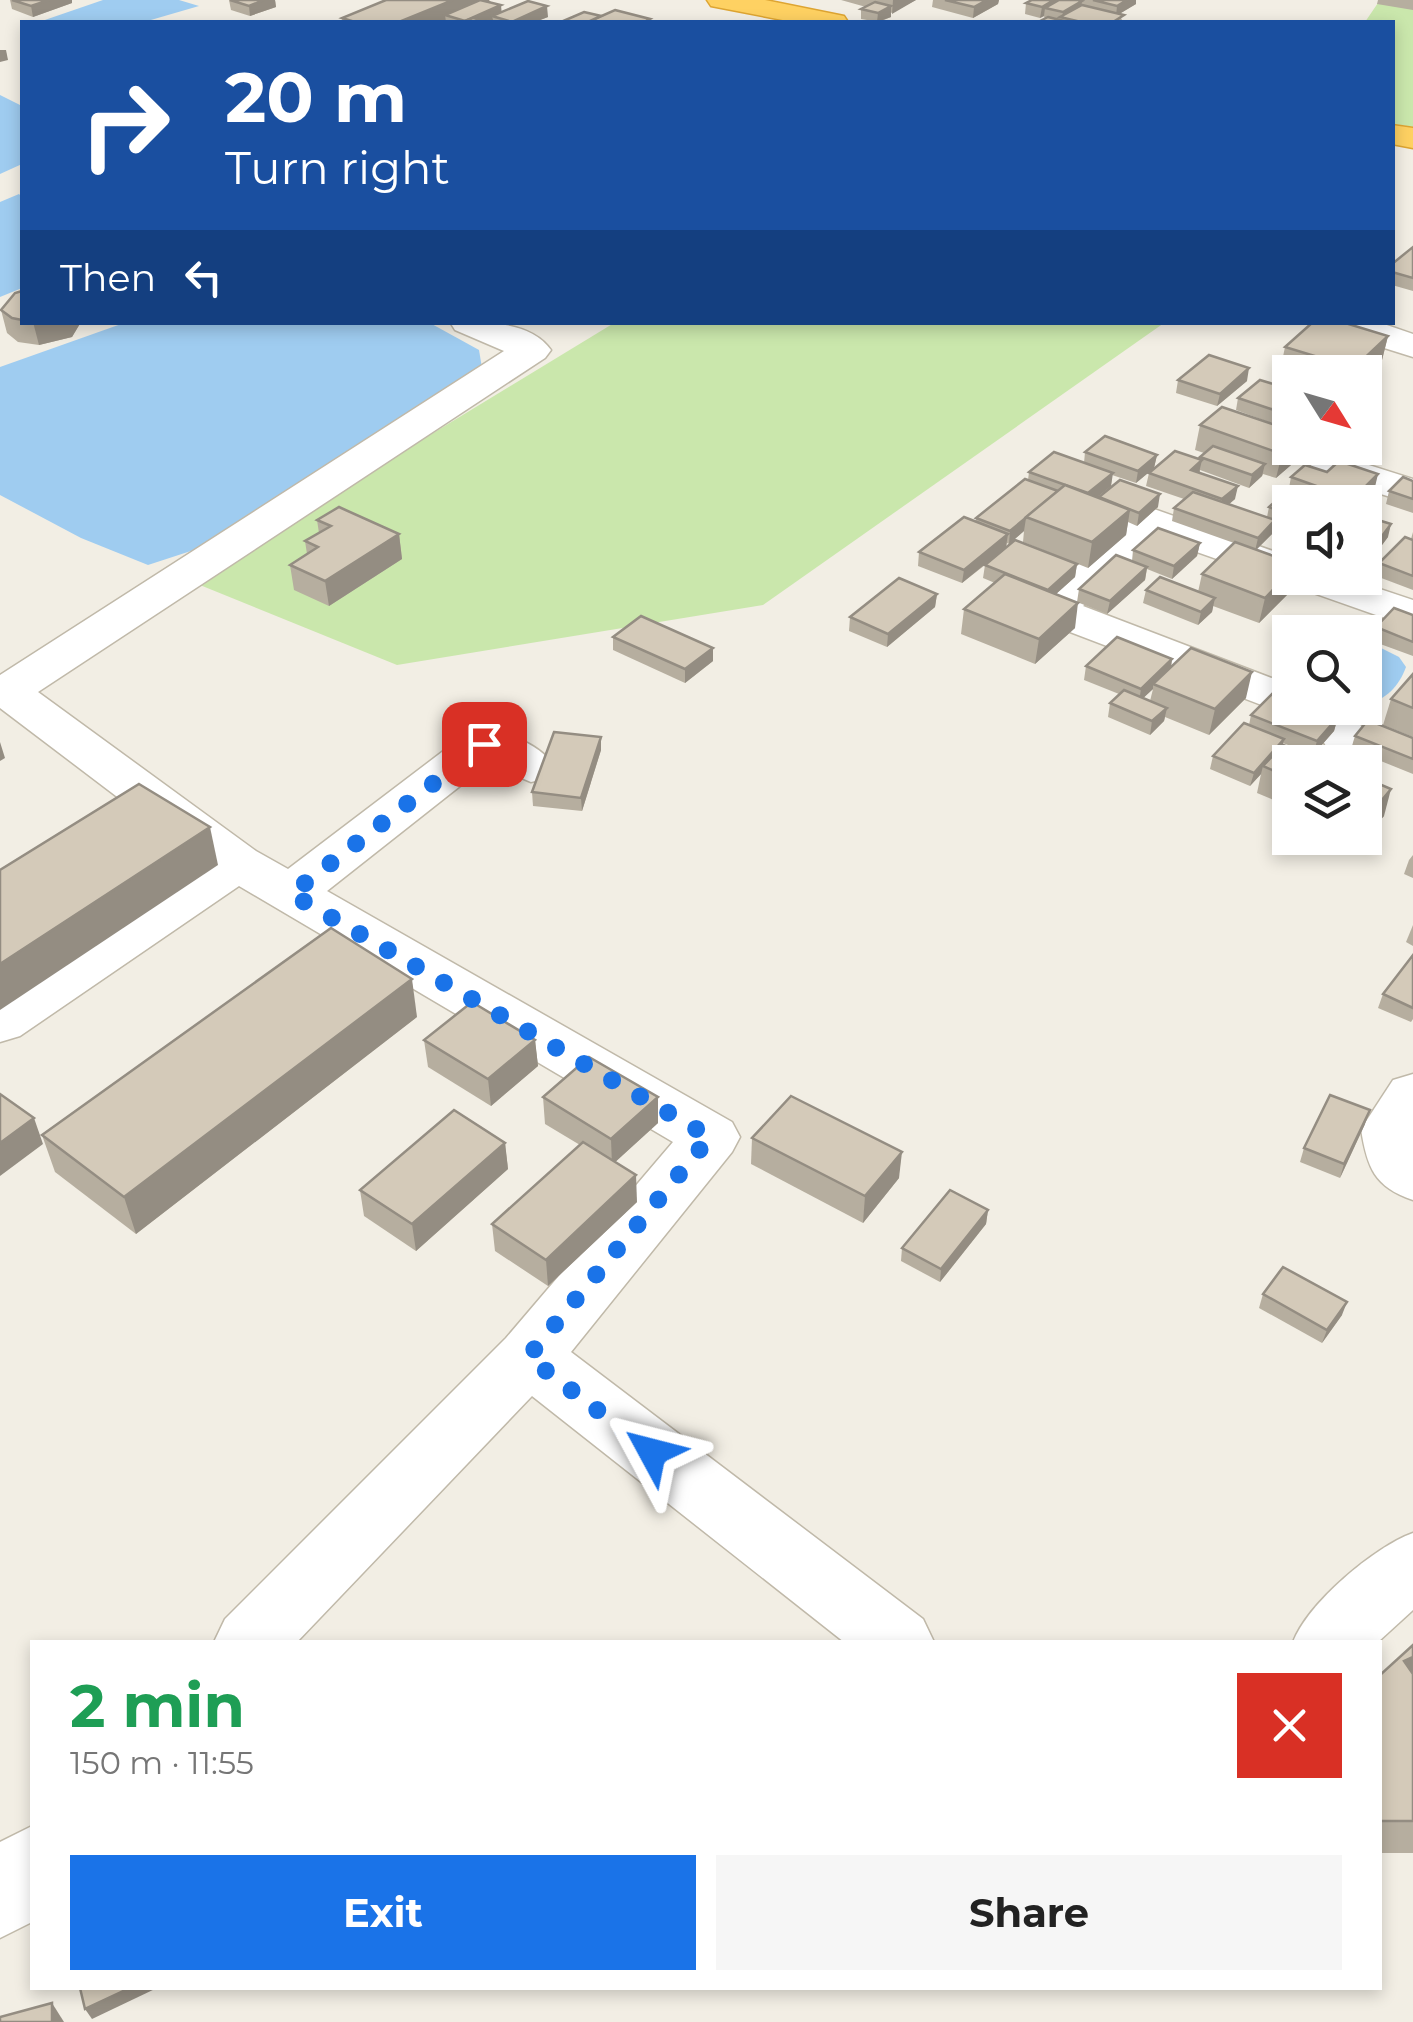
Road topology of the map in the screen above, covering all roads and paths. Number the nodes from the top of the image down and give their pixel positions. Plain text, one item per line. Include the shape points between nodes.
1 (721, 0) edge
2 (824, 20) edge
3 (475, 325) edge
4 (1349, 325) edge
5 (1413, 346) edge
6 (1334, 485) edge
7 (1413, 492) edge
8 (1272, 549) edge
9 (1244, 556) junction
10 (1272, 566) edge
11 (1354, 595) edge
12 (1413, 616) edge
13 (1272, 694) edge
14 (530, 768) dead end
15 (238, 863) junction
16 (291, 894) junction
17 (0, 1022) edge
18 (1413, 1095) edge
19 (1413, 1178) edge
20 (528, 1357) junction
21 (1413, 1564) edge
22 (252, 1640) edge
23 (895, 1640) edge
24 (1330, 1640) edge
25 (30, 1867) edge
26 (0, 1899) edge

1 - 2 highway
3 - 15 street via 532,350 7,691
4 - 5 street
6 - 7 street via 1331,464
8 - 9 street
9 - 10 street
9 - 13 street via 1154,522 1052,610
11 - 12 street
14 - 16 street via 484,744
15 - 16 street
15 - 17 street
16 - 20 street via 710,1137
18 - 19 street via 1390,1129 1396,1164
20 - 22 street
20 - 23 street
21 - 24 street
25 - 26 street

